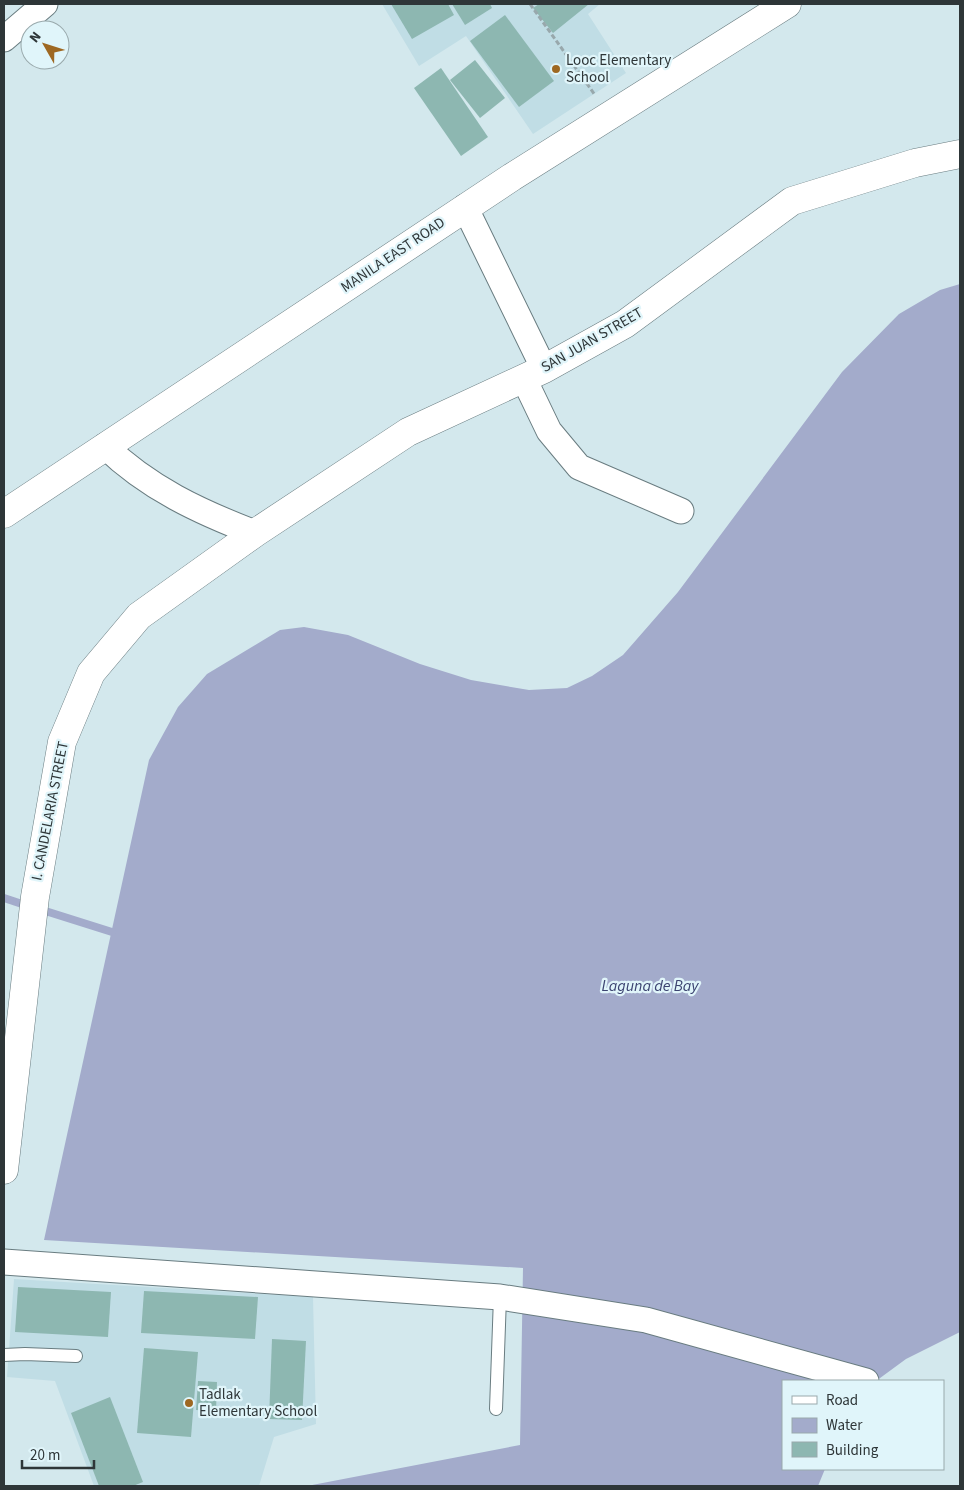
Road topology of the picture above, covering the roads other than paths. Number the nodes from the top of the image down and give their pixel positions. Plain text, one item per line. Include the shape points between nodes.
1 (45, 4) edge
2 (787, 4) edge
3 (4, 39) edge
4 (960, 154) edge
5 (465, 207) junction
6 (534, 374) junction
7 (105, 446) junction
8 (681, 511) dead end
9 (4, 514) edge
10 (255, 534) junction
11 (4, 1170) edge
12 (4, 1262) edge
13 (500, 1297) junction
14 (4, 1355) edge
15 (76, 1356) dead end
16 (862, 1380) edge
17 (496, 1409) dead end

1 - 3 street
2 - 5 street, MANILA EAST ROAD
4 - 6 street, SAN JUAN STREET via 915,163 792,201 625,324
5 - 6 street
5 - 7 street, MANILA EAST ROAD
6 - 8 street via 549,430 578,467
6 - 10 street, SAN JUAN STREET via 408,432
7 - 9 street, MANILA EAST ROAD
7 - 10 street via 154,485 203,513
10 - 11 street, I. CANDELARIA STREET via 139,616 91,673 62,742 35,896
12 - 13 street
13 - 16 street via 646,1320
13 - 17 lane
14 - 15 lane

